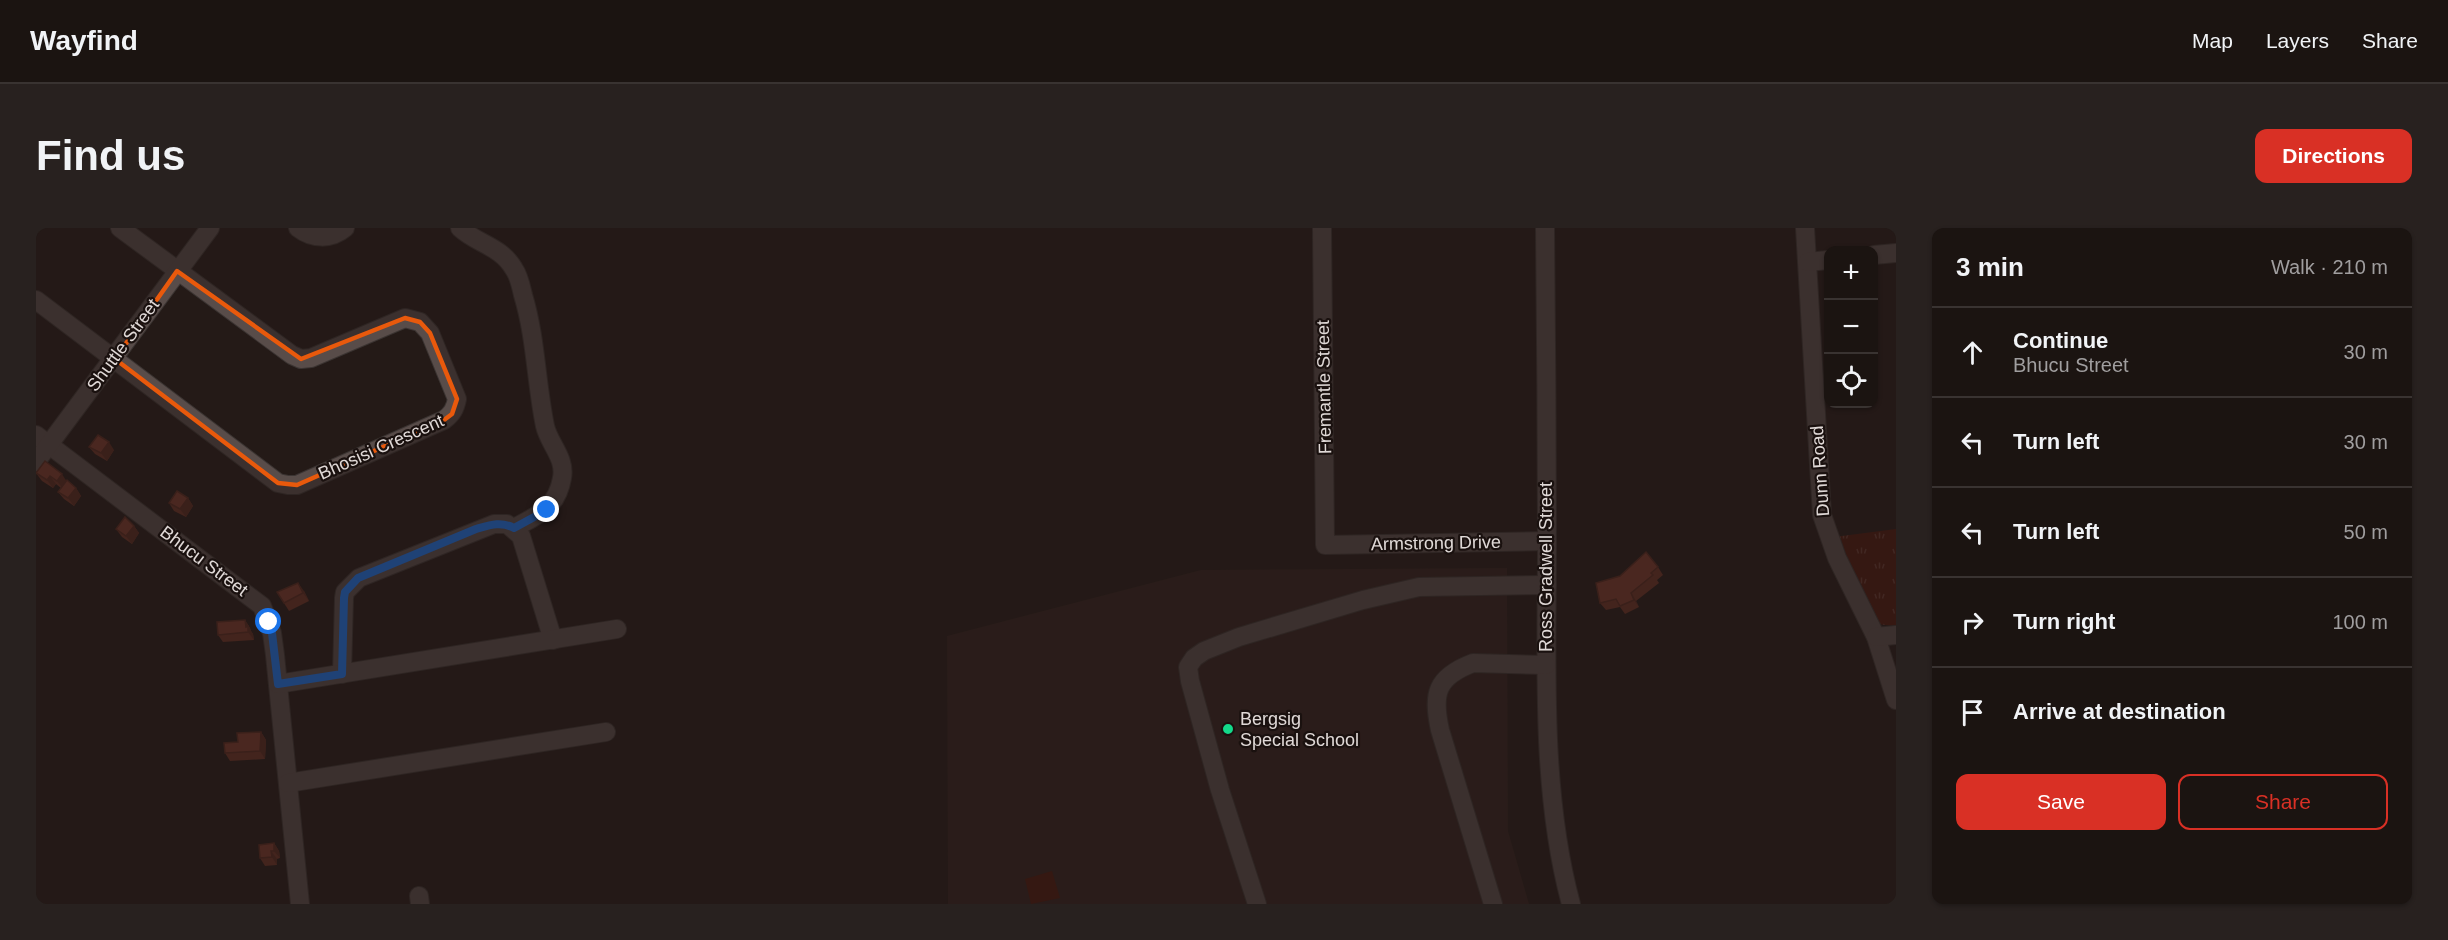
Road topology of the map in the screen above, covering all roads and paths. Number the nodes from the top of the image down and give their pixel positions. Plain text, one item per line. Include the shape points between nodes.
1 (120, 228) edge
2 (210, 228) edge
3 (298, 228) edge
4 (345, 228) edge
5 (460, 228) edge
6 (1322, 228) edge
7 (1545, 228) edge
8 (1805, 228) edge
9 (1896, 253) edge
10 (1878, 255) edge
11 (1824, 260) edge
12 (1808, 262) junction
13 (177, 271) junction
14 (36, 300) edge
15 (115, 359) junction
16 (43, 440) edge
17 (36, 462) edge
18 (514, 528) junction
19 (1547, 541) junction
20 (1325, 545) joint
21 (1547, 585) junction
22 (617, 629) dead end
23 (1896, 635) edge
24 (1876, 637) junction
25 (552, 639) junction
26 (1546, 665) junction
27 (342, 674) junction
28 (278, 684) junction
29 (1896, 700) edge
30 (606, 732) dead end
31 (288, 783) junction
32 (300, 904) edge
33 (1257, 904) edge
34 (1493, 904) edge
35 (1571, 904) edge

1 - 13 street
2 - 13 street, Shuttle Street
3 - 4 street via 321,237
5 - 18 street via 501,253 514,268 531,320 546,428 563,470 561,485 547,510
6 - 20 street, Fremantle Street
7 - 19 street, Ross Gradwell Street
8 - 12 street, Dunn Road
9 - 10 street
11 - 12 street
12 - 24 street, Dunn Road via 1822,515 1837,558
13 - 15 street, Shuttle Street
13 - 15 street, Bhosisi Crescent via 301,359 405,318 420,322 430,333 457,399 456,407 444,420 288,485 278,483
14 - 15 street
15 - 16 street, Shuttle Street
16 - 17 street, Shuttle Street
16 - 28 street, Bhucu Street via 262,606 272,633
18 - 25 street via 520,536
18 - 27 street via 494,524 476,529 358,578 344,598
19 - 20 street, Armstrong Drive
19 - 21 street, Ross Gradwell Street
21 - 26 street, Ross Gradwell Street
21 - 33 street via 1405,589 1239,637 1194,658 1188,668 1190,681
22 - 25 street
23 - 24 street
24 - 29 street, Dunn Road
25 - 27 street
26 - 34 street via 1473,663 1443,680 1437,695 1440,730
26 - 35 street, Ross Gradwell Street via 1554,822
27 - 28 street
28 - 31 street, Bhucu Street
30 - 31 street
31 - 32 street, Bhucu Street

